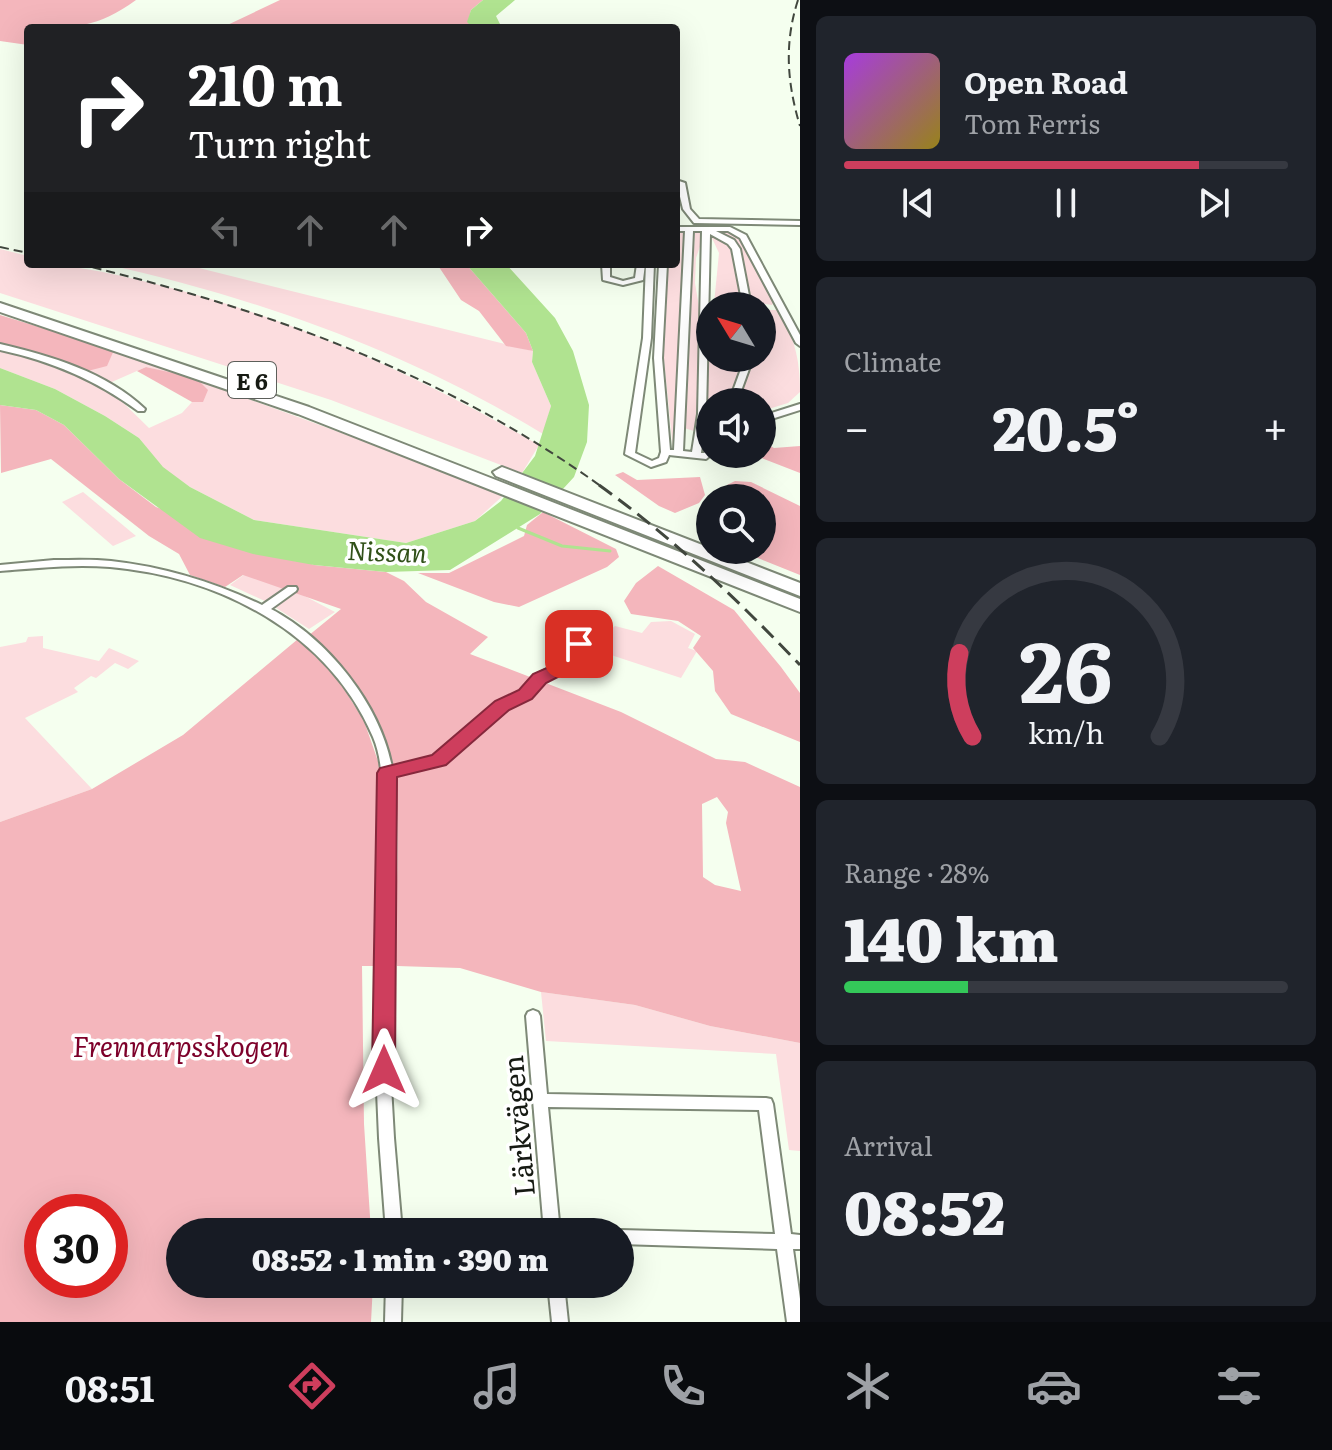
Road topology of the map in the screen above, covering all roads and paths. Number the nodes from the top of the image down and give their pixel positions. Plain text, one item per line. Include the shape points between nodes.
1 (680, 183) edge
2 (800, 223) edge
3 (704, 226) junction
4 (680, 227) edge
5 (680, 228) edge
6 (689, 229) junction
7 (606, 268) edge
8 (640, 268) edge
9 (650, 268) edge
10 (663, 268) edge
11 (744, 292) edge
12 (0, 298) edge
13 (0, 307) edge
14 (800, 343) edge
15 (0, 347) edge
16 (703, 388) edge
17 (800, 407) edge
18 (141, 409) dead end
19 (776, 415) edge
20 (666, 452) junction
21 (678, 454) junction
22 (696, 455) edge
23 (496, 477) junction
24 (568, 504) junction
25 (0, 568) edge
26 (292, 589) dead end
27 (800, 590) edge
28 (800, 606) edge
29 (264, 609) junction
30 (579, 644) dead end
31 (387, 773) junction
32 (533, 1016) dead end
33 (541, 1100) junction
34 (393, 1218) edge
35 (551, 1218) edge
36 (634, 1237) edge
37 (792, 1242) edge
38 (394, 1298) edge
39 (557, 1298) edge
40 (393, 1322) edge
41 (560, 1322) edge
42 (795, 1322) edge

1 - 3 street via 692,218
2 - 3 street
3 - 4 street
3 - 6 street
3 - 11 street via 736,249
3 - 14 street via 740,233
3 - 16 street
5 - 6 street
6 - 21 street
7 - 8 street via 606,278 630,283 639,280
9 - 20 street via 647,338 630,454 651,464 663,460
10 - 20 street via 658,358
12 - 23 highway, E 6 via 205,364
13 - 23 highway, E 6
15 - 18 street via 44,356 104,381
17 - 19 street
20 - 21 street
21 - 22 street
23 - 24 highway, E 6
24 - 27 highway, E 6
24 - 28 highway, E 6
25 - 29 street via 54,562 138,567 220,589
26 - 29 street
29 - 31 street via 313,645 344,679 379,739
30 - 31 street via 554,672 502,706 439,760
31 - 34 street via 383,1048
32 - 33 street, Lärkvägen
33 - 35 street, Lärkvägen
33 - 37 street via 766,1104
36 - 37 street
37 - 42 street
38 - 40 street
39 - 41 street

